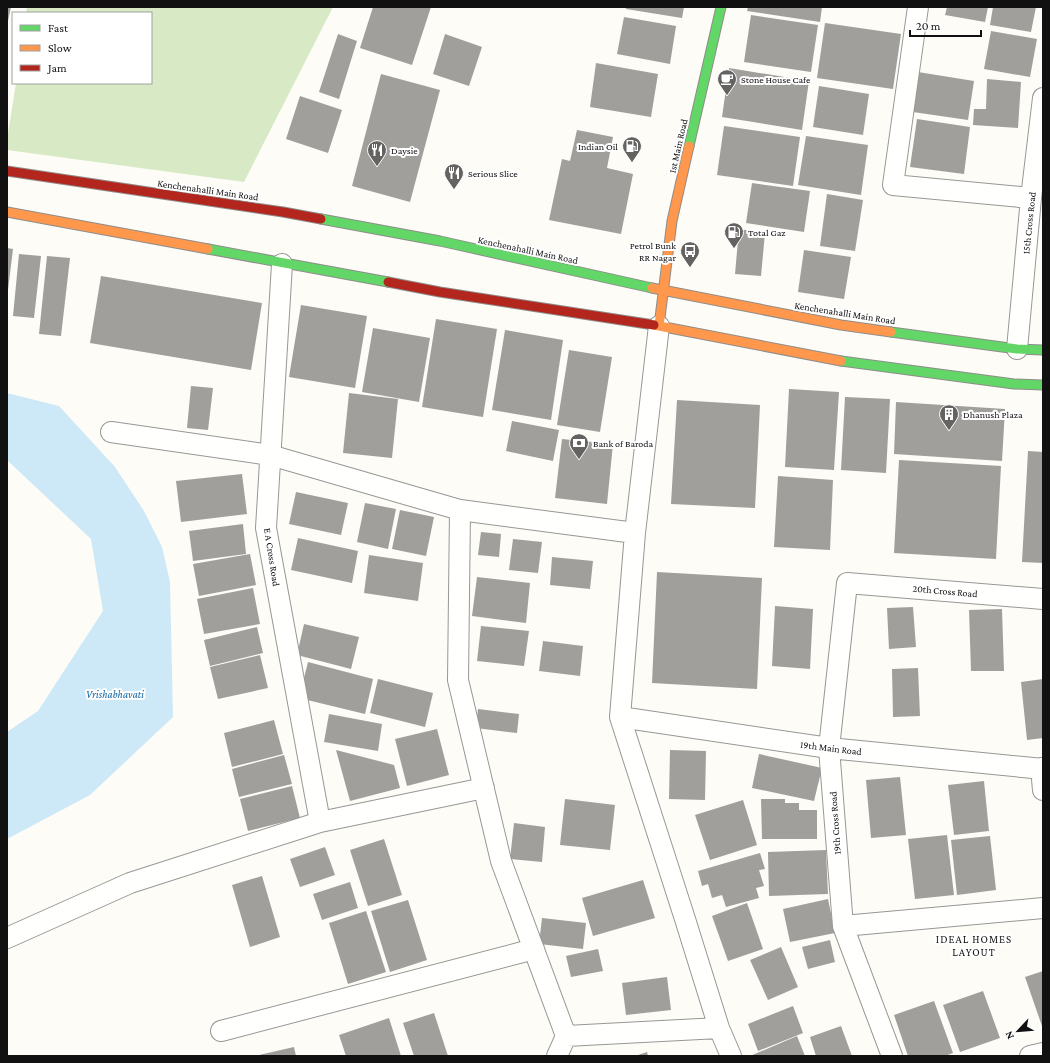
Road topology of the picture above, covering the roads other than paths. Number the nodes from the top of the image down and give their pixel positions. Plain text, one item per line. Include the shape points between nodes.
1 (721, 7) edge
2 (918, 7) edge
3 (1043, 98) edge
4 (7, 171) edge
5 (1031, 198) junction
6 (7, 212) edge
7 (282, 264) junction
8 (663, 290) junction
9 (659, 326) junction
10 (1017, 349) junction
11 (1043, 350) edge
12 (1043, 385) edge
13 (111, 432) dead end
14 (270, 455) junction
15 (460, 510) junction
16 (635, 533) junction
17 (847, 583) joint
18 (1043, 599) edge
19 (620, 717) junction
20 (829, 748) junction
21 (1042, 768) edge
22 (484, 788) junction
23 (1043, 790) edge
24 (320, 822) junction
25 (1043, 908) edge
26 (843, 926) junction
27 (7, 938) edge
28 (534, 949) junction
29 (719, 1028) junction
30 (221, 1031) dead end
31 (566, 1036) junction
32 (1043, 1053) edge
33 (557, 1056) edge
34 (731, 1056) edge
35 (892, 1056) edge
36 (1030, 1056) edge

1 - 8 main road, 1st Main Road via 672,221
2 - 5 street via 893,185
3 - 5 street, 15th Cross Road
4 - 8 main road, Kenchenahalli Main Road via 283,212 440,241
5 - 10 street, 15th Cross Road
6 - 7 main road
7 - 9 main road
7 - 14 street, E A Cross Road
8 - 9 main road, 1st Main Road
8 - 10 main road, Kenchenahalli Main Road via 840,325
9 - 12 main road via 835,360 1014,384
9 - 16 street
10 - 11 main road, Kenchenahalli Main Road
13 - 14 street
14 - 15 street
14 - 24 street, E A Cross Road via 266,528
15 - 16 street
15 - 22 street via 458,680
16 - 19 street
17 - 18 street, 20th Cross Road
17 - 20 street, 19th Cross Road
19 - 20 street, 19th Main Road
19 - 29 street
20 - 21 street, 19th Main Road
20 - 26 street, 19th Cross Road
21 - 23 street
22 - 24 street
22 - 28 street via 501,861
24 - 27 street via 130,883
25 - 26 street
26 - 35 street, 19th Cross Road
28 - 30 street
28 - 31 street
29 - 31 street
29 - 34 street
31 - 33 street
32 - 36 street

